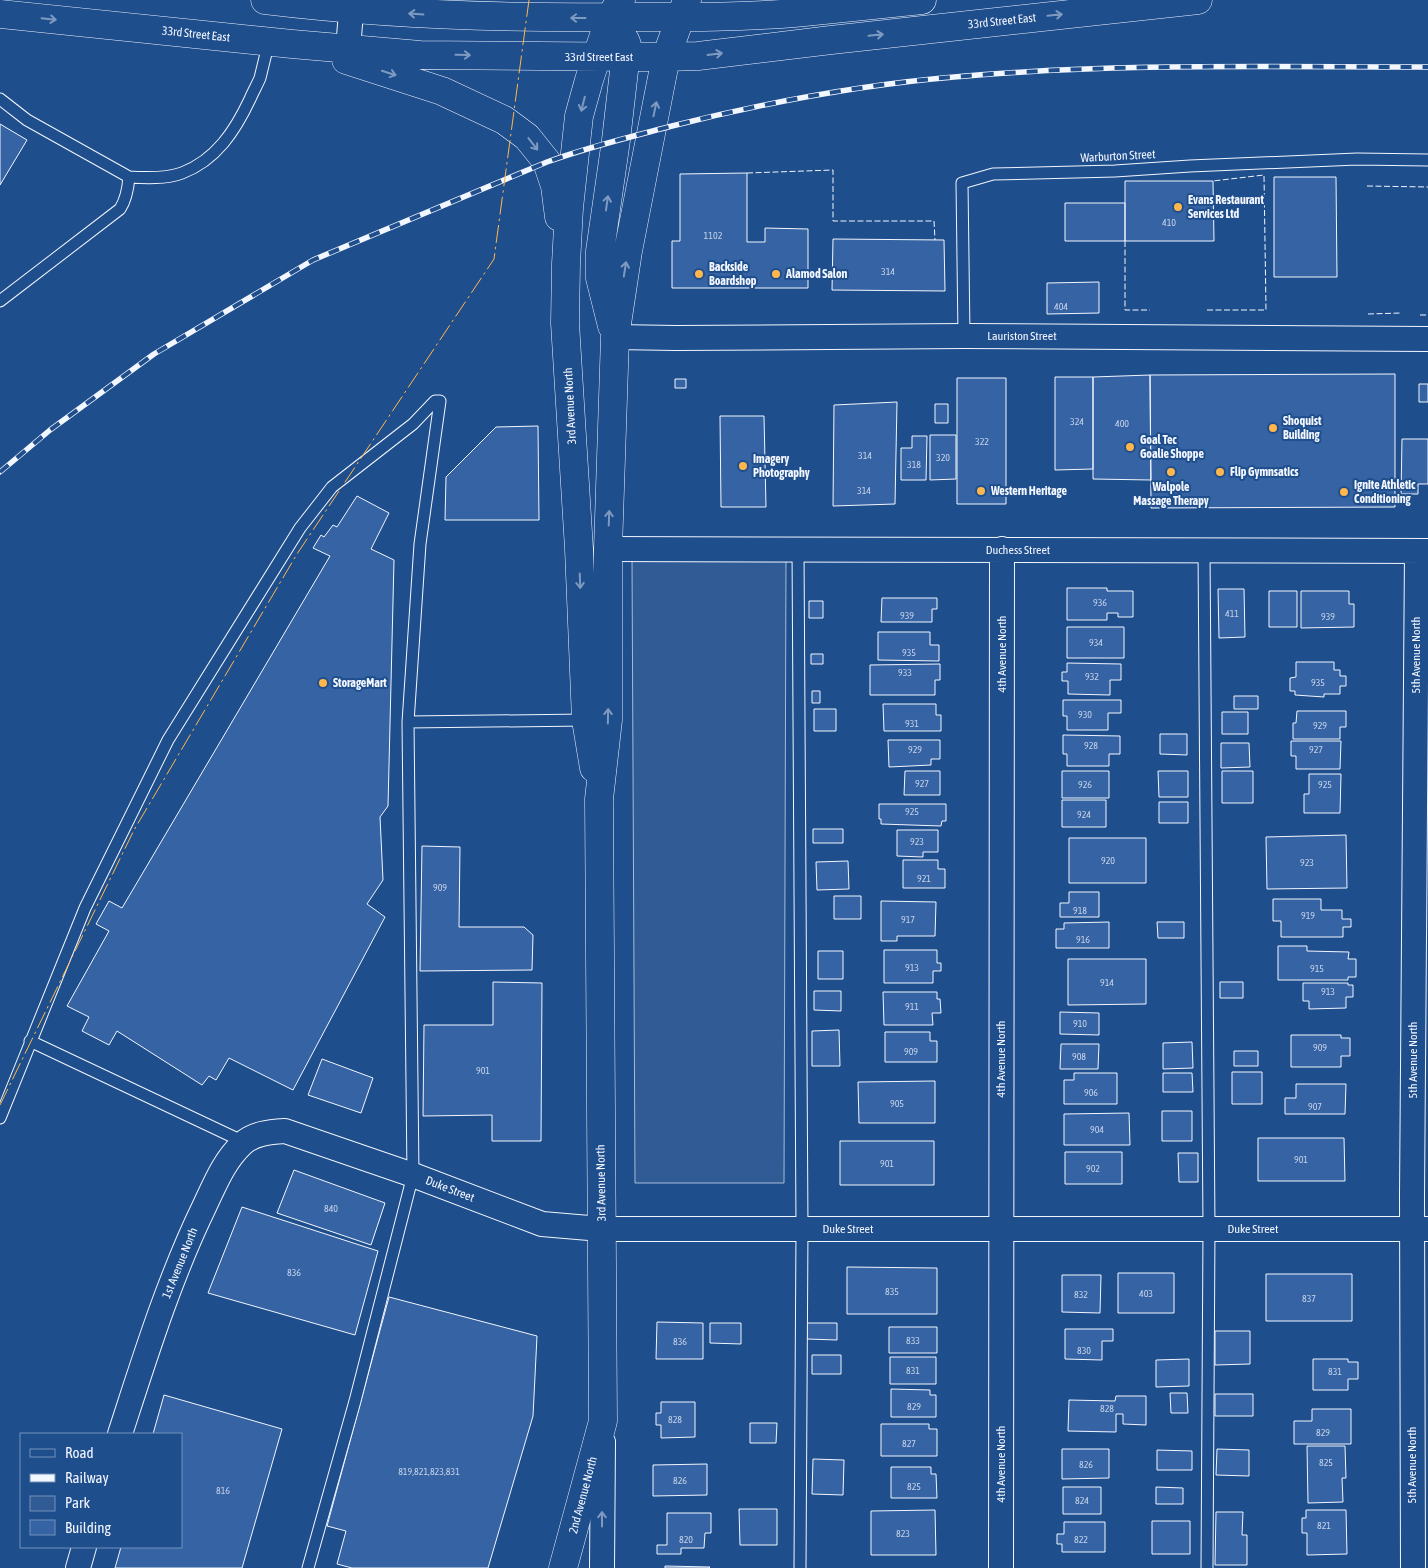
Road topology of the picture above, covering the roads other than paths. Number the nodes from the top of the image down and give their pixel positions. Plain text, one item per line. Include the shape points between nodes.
1 (265, 0) edge
2 (546, 0) edge
3 (922, 0) edge
4 (1198, 0) edge
5 (351, 5) edge
6 (803, 6) edge
7 (616, 9) edge
8 (683, 9) edge
9 (0, 14) edge
10 (503, 17) junction
11 (281, 42) junction
12 (348, 48) junction
13 (596, 57) junction
14 (666, 57) junction
15 (626, 58) junction
16 (0, 99) edge
17 (1428, 160) edge
18 (128, 177) junction
19 (0, 301) edge
20 (565, 323) junction
21 (964, 336) junction
22 (615, 337) junction
23 (1428, 339) edge
24 (608, 549) junction
25 (798, 549) junction
26 (1002, 549) junction
27 (1204, 550) junction
28 (1422, 552) edge
29 (586, 720) junction
30 (408, 722) junction
31 (599, 799) junction
32 (30, 1042) junction
33 (0, 1118) edge
34 (285, 1131) joint
35 (244, 1142) junction
36 (413, 1175) junction
37 (802, 1228) junction
38 (601, 1229) junction
39 (1209, 1229) junction
40 (1420, 1229) edge
41 (1001, 1230) junction
42 (603, 1421) junction
43 (120, 1433) edge
44 (84, 1548) edge
45 (78, 1568) edge
46 (308, 1568) edge
47 (563, 1568) edge
48 (602, 1568) edge
49 (800, 1568) edge
50 (1001, 1568) edge
51 (1208, 1568) edge
52 (1413, 1568) edge

1 - 5 main road
2 - 10 main road
3 - 6 main road
14 -> 4 main road, 33rd Street East
10 -> 5 main road via 423,15
5 - 12 street
6 - 8 main road
7 - 8 main road
7 -> 10 main road
7 - 13 main road, 3rd Avenue North
7 - 15 main road via 616,21 627,46
8 - 14 main road, 3rd Avenue North
9 -> 11 main road, 33rd Street East
11 - 12 main road, 33rd Street East
11 - 18 lane via 225,142 208,159 180,174
11 -> 20 main road via 369,66 442,91 504,120 527,137 547,162 558,199
12 -> 13 main road, 33rd Street East via 420,55
13 - 15 main road, 33rd Street East
13 -> 20 main road, 3rd Avenue North via 580,116 575,152 567,245
14 - 15 main road, 33rd Street East
22 -> 14 main road, 3rd Avenue North via 628,251
22 -> 15 main road via 600,278 600,251
16 - 18 lane via 27,120
17 - 21 lane, Warburton Street via 993,174 962,183
18 - 19 lane via 120,210
20 -> 29 main road, 3rd Avenue North
21 - 22 street, Lauriston Street
21 - 23 street, Lauriston Street
24 -> 22 main road, 3rd Avenue North
24 - 25 street, Duchess Street
31 -> 24 main road, 3rd Avenue North via 608,720
25 - 26 street, Duchess Street
25 - 37 lane
26 - 27 street, Duchess Street
26 - 41 street, 4th Avenue North
27 - 28 street, Duchess Street
27 - 39 lane
28 - 40 street, 5th Avenue North
29 - 30 lane
29 - 31 main road, 3rd Avenue North
30 - 32 lane via 420,544 440,401 434,401 413,424 332,487 300,528 168,740 84,908
30 - 36 lane
31 - 38 main road, 3rd Avenue North
32 - 33 lane
32 - 35 lane
34 - 35 street, 1st Avenue North via 263,1133
34 - 36 street, Duke Street
35 - 43 street, 1st Avenue North via 219,1175 194,1227 154,1330
36 - 38 street, Duke Street via 542,1224
36 - 46 lane via 356,1401
37 - 38 street, Duke Street
37 - 41 street, Duke Street
37 - 49 lane
38 - 42 main road, 3rd Avenue North
39 - 40 street, Duke Street
39 - 41 street, Duke Street
39 - 51 lane
40 - 52 street, 5th Avenue North
41 - 50 street, 4th Avenue North
42 - 47 main road, 2nd Avenue North
48 -> 42 street, 3rd Avenue North
44 - 45 street

